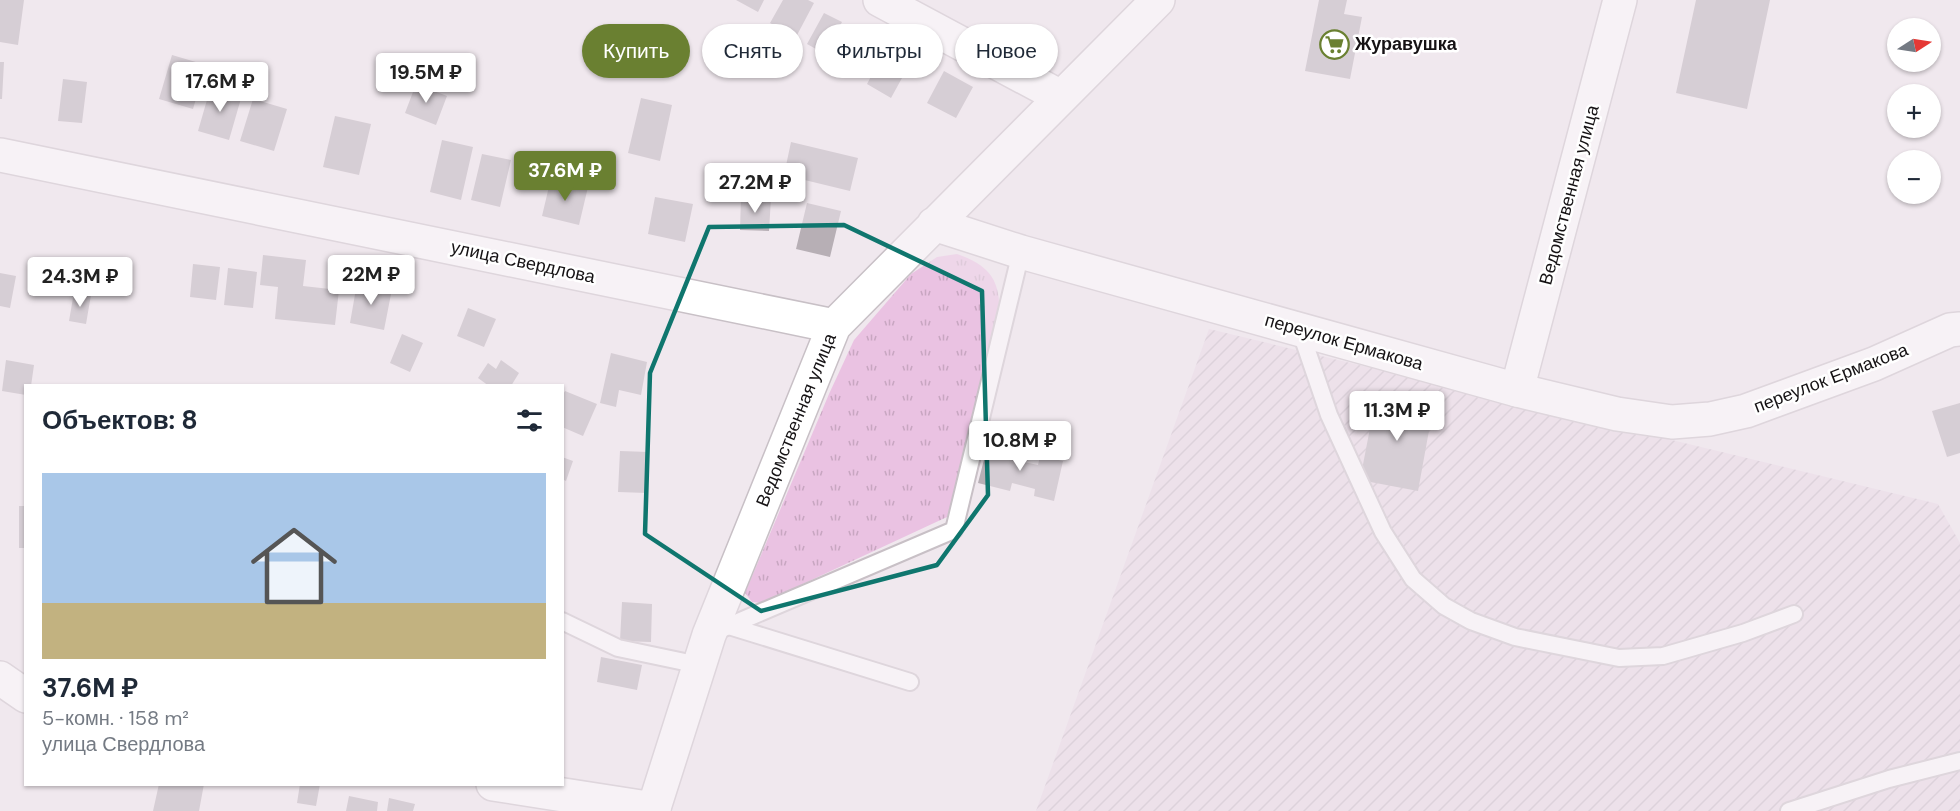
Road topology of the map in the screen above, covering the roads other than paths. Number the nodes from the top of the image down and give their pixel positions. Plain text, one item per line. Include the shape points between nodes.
1 (880, 0) edge
2 (1158, 0) edge
3 (1620, 0) edge
4 (1061, 98) junction
5 (0, 155) edge
6 (934, 224) junction
7 (1021, 252) junction
8 (834, 326) junction
9 (1960, 329) edge
10 (1300, 330) junction
11 (1517, 390) junction
12 (1794, 614) dead end
13 (564, 622) edge
14 (719, 630) junction
15 (699, 665) junction
16 (0, 678) edge
17 (910, 682) dead end
18 (24, 695) edge
19 (0, 697) edge
20 (24, 701) edge
21 (1960, 761) edge
22 (505, 786) edge
23 (653, 810) edge
24 (1789, 811) edge

1 - 4 street
2 - 4 street, Ведомственная улица
3 - 11 street, Ведомственная улица
4 - 6 street, Ведомственная улица
5 - 8 street, улица Свердлова
6 - 7 street, переулок Ермакова
6 - 8 street, Ведомственная улица
7 - 10 street, переулок Ермакова
7 - 14 lane via 954,530
8 - 14 street, Ведомственная улица
9 - 11 street, переулок Ермакова via 1746,411 1710,419 1672,422 1617,414
10 - 11 street, переулок Ермакова
10 - 12 lane via 1329,415 1383,532 1413,579 1444,606 1515,637 1618,658 1663,656
13 - 15 lane via 618,648
14 - 15 street, Ведомственная улица
14 - 17 lane
15 - 23 street, Ведомственная улица
16 - 18 street
19 - 20 street
21 - 24 lane
22 - 23 street

